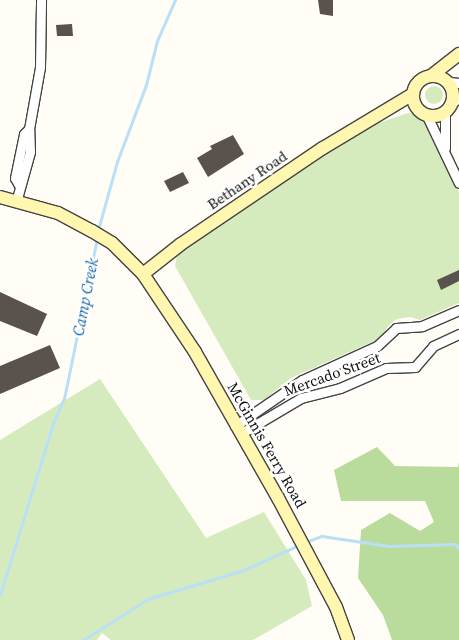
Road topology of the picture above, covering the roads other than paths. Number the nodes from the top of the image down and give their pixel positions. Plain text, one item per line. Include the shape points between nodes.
1 (41, 0) edge
2 (456, 58) edge
3 (431, 76) junction
4 (451, 82) edge
5 (413, 94) junction
6 (456, 100) edge
7 (422, 113) junction
8 (445, 113) junction
9 (373, 118) junction
10 (448, 158) junction
11 (459, 183) edge
12 (0, 197) edge
13 (16, 202) junction
14 (143, 274) junction
15 (459, 310) edge
16 (459, 334) edge
17 (238, 430) junction
18 (348, 640) edge

1 - 13 street via 40,67 29,130 24,134 23,162 15,178 19,184
2 - 3 street
2 - 4 street
3 - 4 street
3 - 5 street via 420,80
4 - 6 street
5 - 7 street
5 - 9 street, Bethany Road
6 - 8 street
7 - 8 street
7 - 9 street, Bethany Road via 403,110
7 - 10 street
8 - 10 street
9 - 14 street, Bethany Road via 181,244
10 - 11 street
12 - 13 street, McGinnis Ferry Road
13 - 14 street, McGinnis Ferry Road via 58,213 92,231 112,243
14 - 17 street, McGinnis Ferry Road via 195,352
15 - 17 street, Mercado Street via 422,326 398,326 377,346 311,375
16 - 17 street, Mercado Street via 430,349 412,368 386,368 340,388 301,398
17 - 18 street, McGinnis Ferry Road via 289,516

